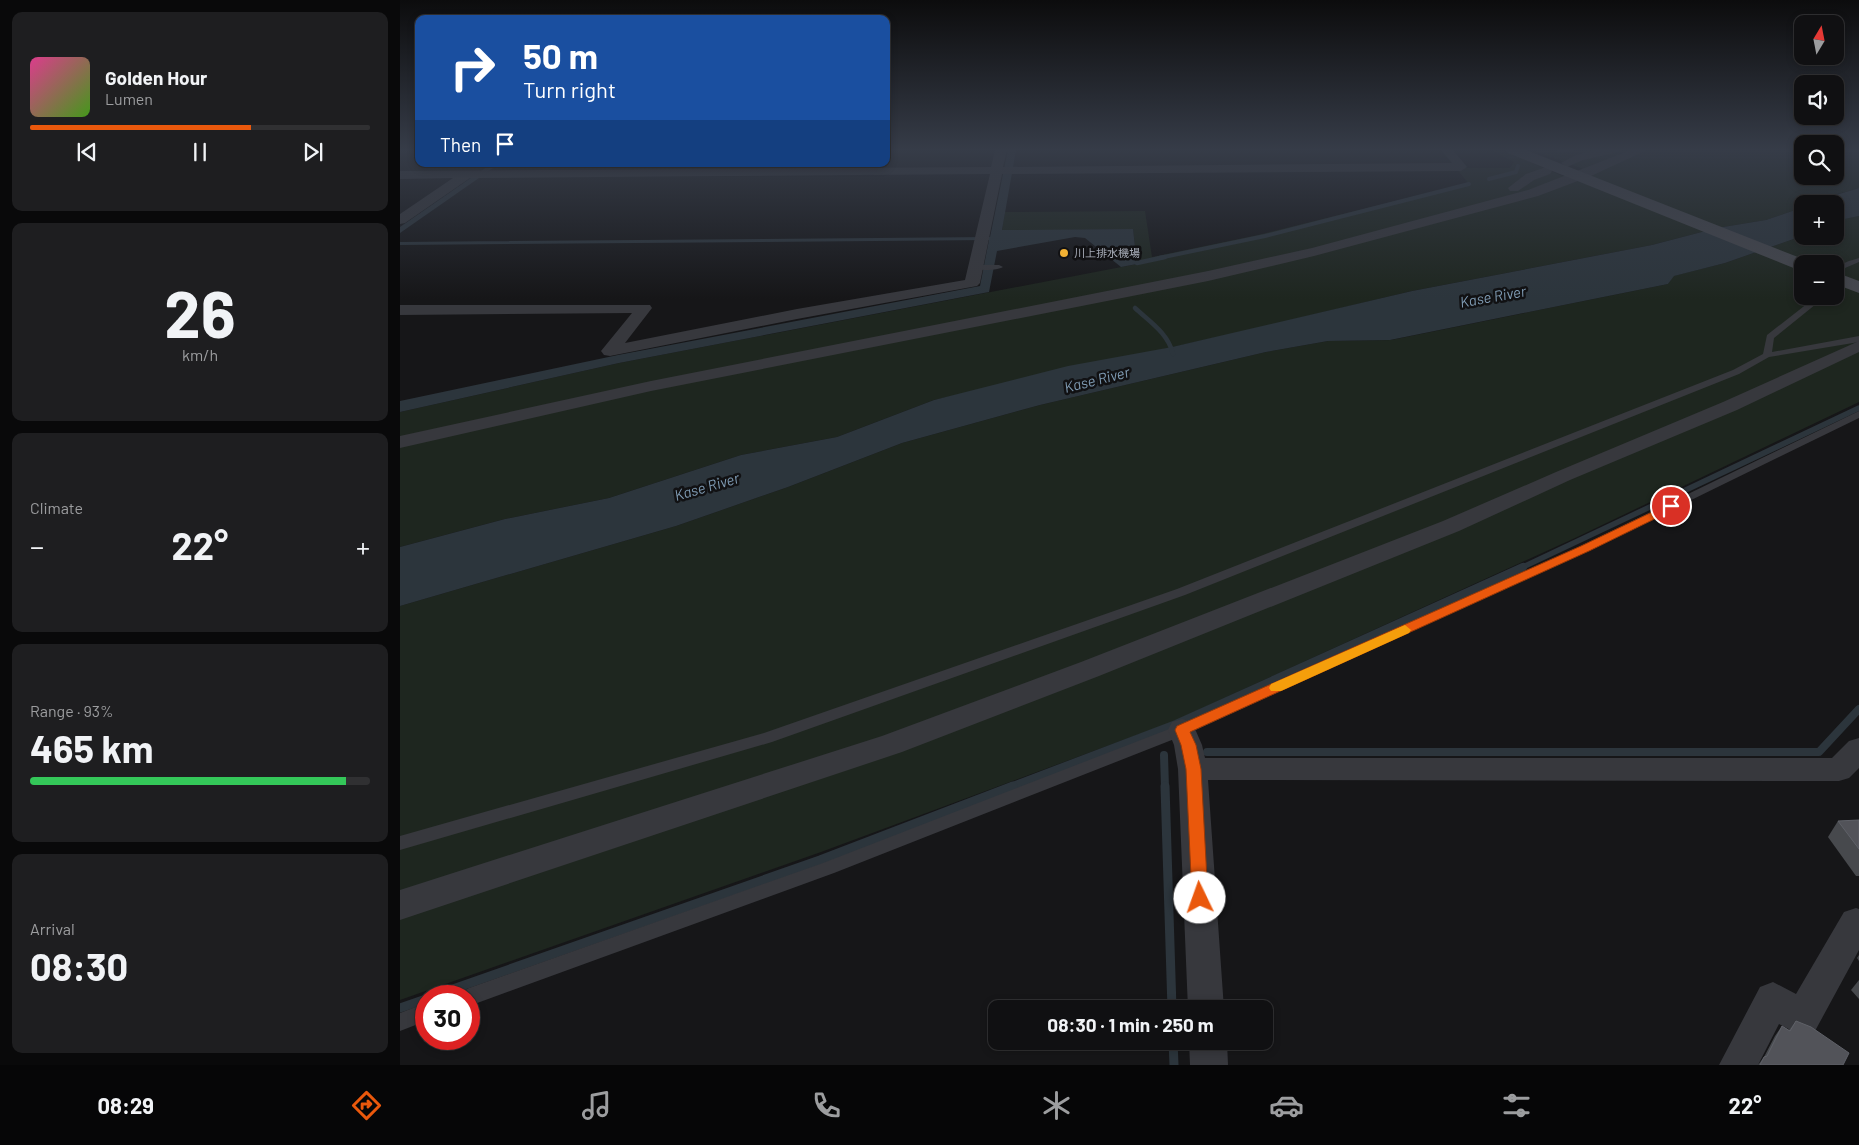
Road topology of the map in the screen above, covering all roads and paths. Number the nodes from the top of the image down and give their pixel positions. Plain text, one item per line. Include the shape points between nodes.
1 (433, 200) edge
2 (990, 200) edge
3 (1496, 200) edge
4 (1507, 200) edge
5 (1637, 200) edge
6 (1490, 204) junction
7 (400, 220) edge
8 (1859, 260) edge
9 (1794, 262) edge
10 (1844, 265) edge
11 (976, 267) junction
12 (999, 267) dead end
13 (1844, 281) edge
14 (1859, 287) edge
15 (1811, 305) edge
16 (400, 310) edge
17 (1859, 339) edge
18 (1859, 346) edge
19 (1767, 355) junction
20 (1859, 414) edge
21 (400, 442) edge
22 (1182, 730) junction
23 (1859, 749) edge
24 (1193, 769) junction
25 (400, 843) edge
26 (400, 905) edge
27 (1859, 924) edge
28 (480, 993) edge
29 (1206, 1000) edge
30 (415, 1016) edge
31 (400, 1022) edge
32 (1208, 1050) edge
33 (1209, 1065) edge
34 (1738, 1065) edge

1 - 7 street
2 - 11 street
3 - 6 street
4 - 6 street
5 - 9 main road
6 - 21 street via 1314,252 1217,274 651,386
8 - 10 lane
11 - 12 lane
11 - 16 street via 972,283 610,351 644,308
13 - 14 main road
15 - 19 lane via 1770,337
17 - 19 lane
18 - 26 street via 1730,406 1451,526 1081,672 892,744
19 - 25 lane via 1736,372 1172,595 767,738
20 - 22 lane via 1585,548
22 - 24 street
22 - 28 lane via 828,868
23 - 24 street via 1839,770
24 - 29 street
27 - 34 street via 1856,923 1802,1018 1773,999
30 - 31 lane
32 - 33 street

